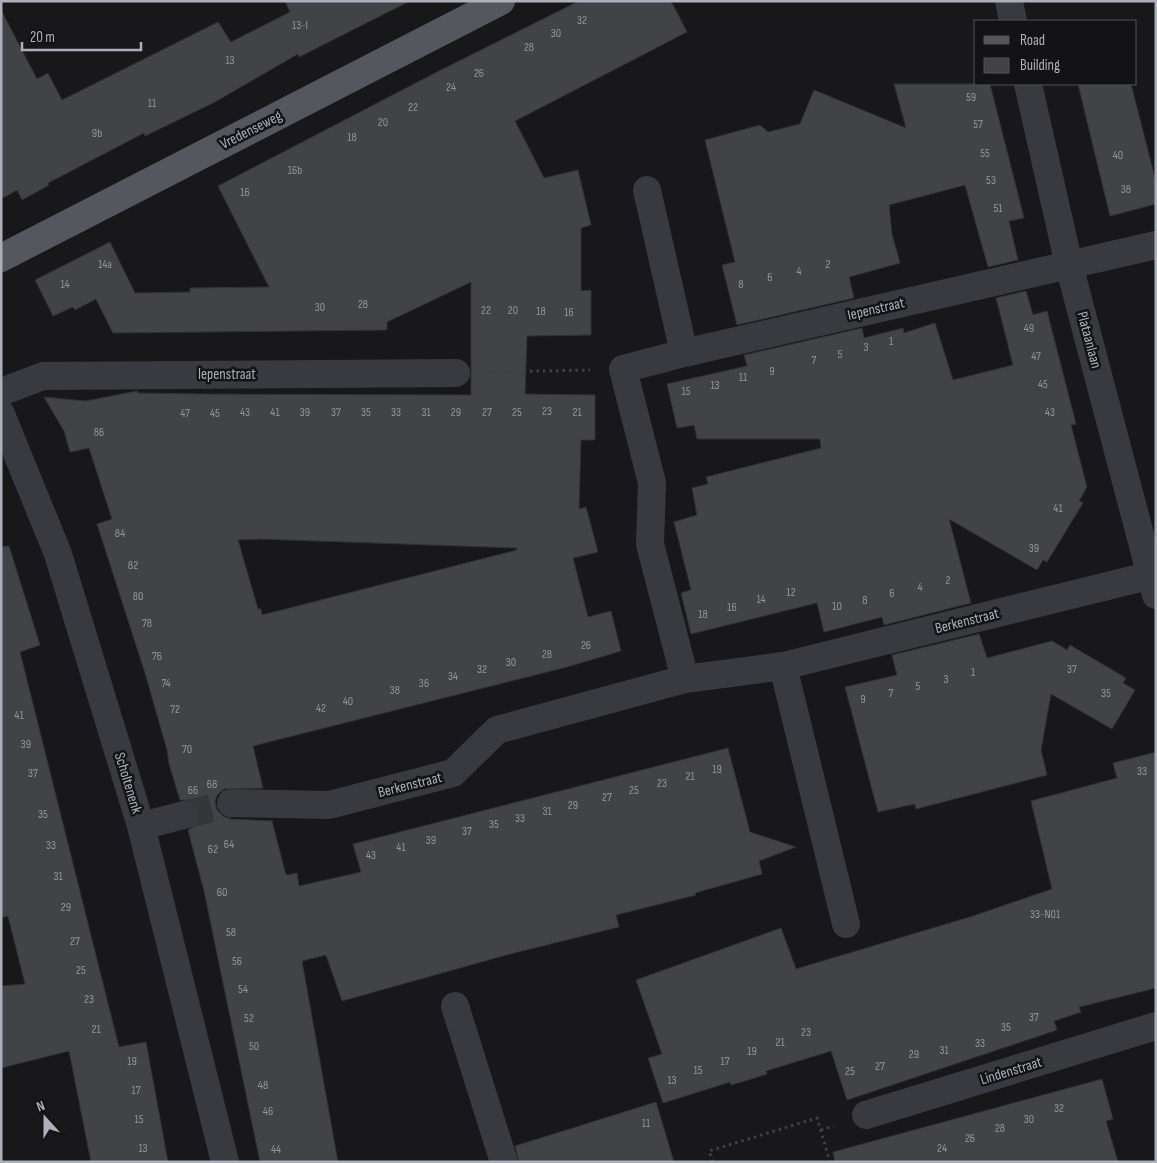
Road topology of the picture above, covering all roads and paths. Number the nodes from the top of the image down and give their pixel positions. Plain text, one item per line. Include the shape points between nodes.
1 (502, 1) edge
2 (1009, 1) edge
3 (1013, 20) edge
4 (1028, 85) edge
5 (647, 190) dead end
6 (1156, 245) edge
7 (1, 258) edge
8 (1069, 265) junction
9 (684, 353) junction
10 (623, 369) junction
11 (456, 373) joint
12 (1, 392) edge
13 (1, 414) edge
14 (1154, 582) edge
15 (783, 666) junction
16 (685, 679) junction
17 (231, 803) tunnel mouth
18 (184, 815) tunnel mouth
19 (141, 826) junction
20 (846, 924) dead end
21 (454, 1006) dead end
22 (1156, 1026) edge
23 (866, 1115) dead end
24 (225, 1162) edge
25 (504, 1162) edge
26 (713, 1162) edge
27 (830, 1162) edge

1 - 7 main road, Vredenseweg
2 - 3 street
4 - 8 street, Plataanlaan
5 - 9 street
6 - 8 street, Iepenstraat
8 - 9 street, Iepenstraat
8 - 14 street, Plataanlaan
9 - 10 street, Iepenstraat
10 - 11 path
10 - 16 street via 652,483 650,544
11 - 12 street, Iepenstraat via 43,376
13 - 19 street, Scholtenenk via 58,554
14 - 15 street, Berkenstraat
15 - 16 street, Berkenstraat
15 - 20 street
16 - 17 street, Berkenstraat via 497,730 453,774 329,805
18 - 19 street
19 - 24 street, Scholtenenk
21 - 25 street
22 - 23 street, Lindenstraat
26 - 27 path via 709,1151 817,1118

